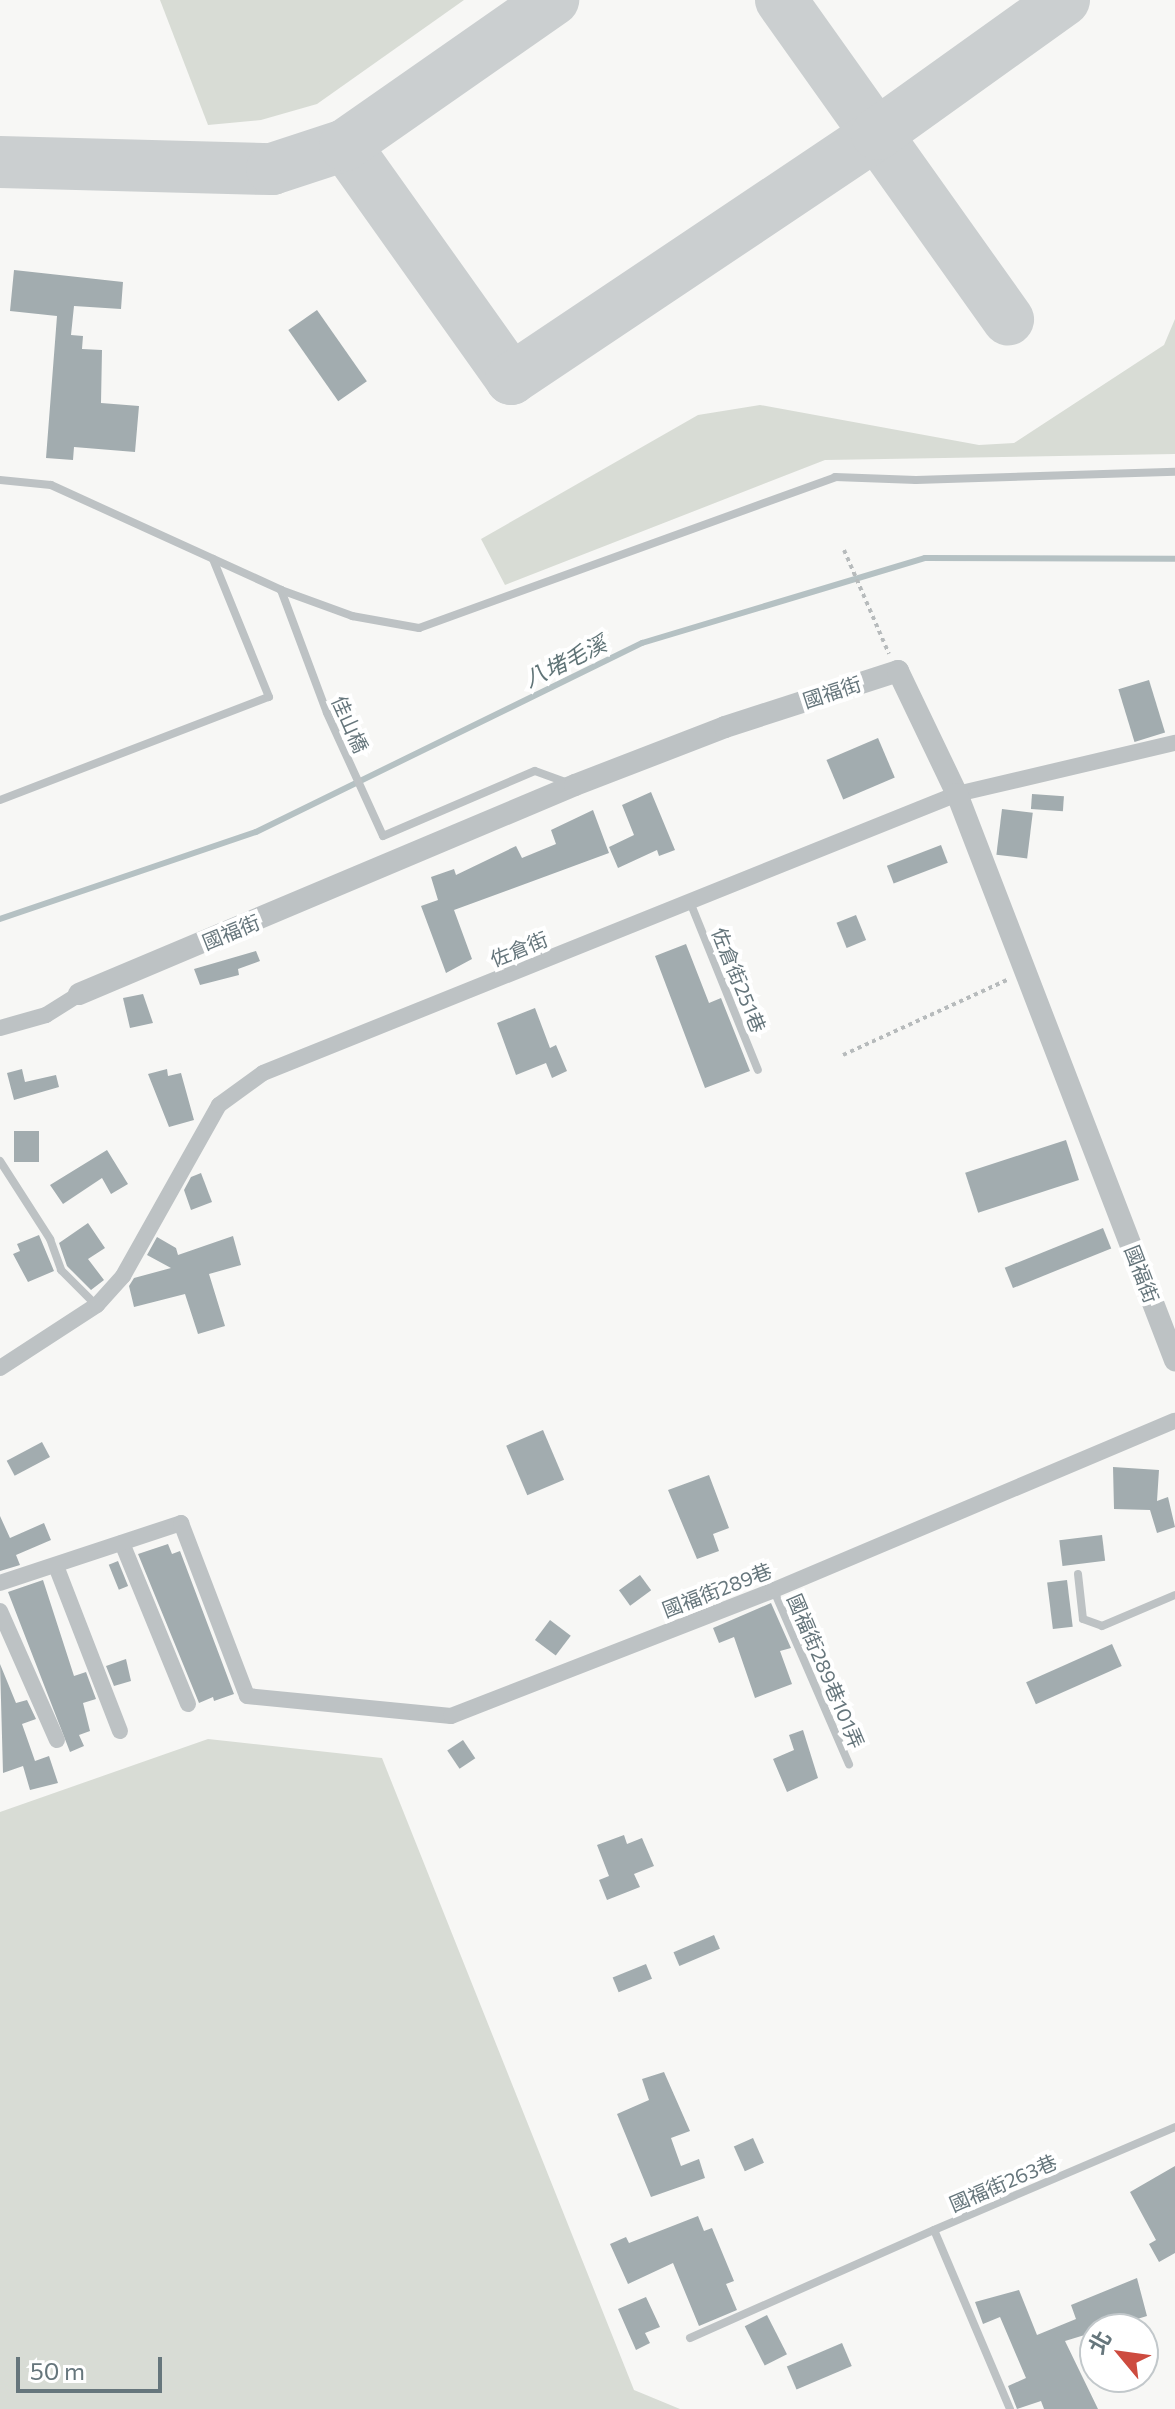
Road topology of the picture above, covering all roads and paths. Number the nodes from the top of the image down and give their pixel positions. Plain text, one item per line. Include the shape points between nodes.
1 (1175, 472) edge
2 (0, 480) edge
3 (844, 550) dead end
4 (213, 559) junction
5 (281, 590) junction
6 (898, 671) junction
7 (1175, 743) edge
8 (575, 785) junction
9 (957, 794) junction
10 (0, 800) edge
11 (690, 902) junction
12 (1022, 973) junction
13 (79, 994) joint
14 (0, 1028) edge
15 (843, 1055) dead end
16 (758, 1070) dead end
17 (0, 1161) edge
18 (97, 1305) junction
19 (1175, 1360) edge
20 (0, 1368) edge
21 (1175, 1421) edge
22 (122, 1543) junction
23 (56, 1566) junction
24 (1078, 1574) dead end
25 (0, 1583) edge
26 (774, 1590) junction
27 (1175, 1595) edge
28 (0, 1611) edge
29 (188, 1704) dead end
30 (120, 1731) dead end
31 (57, 1740) dead end
32 (849, 1764) dead end
33 (1175, 2127) edge
34 (934, 2230) junction
35 (690, 2338) dead end
36 (1010, 2409) edge

1 - 5 lane via 916,480 835,477 419,628 352,616
2 - 4 lane via 51,485
3 - 6 path
4 - 5 lane
4 - 10 lane via 269,697
5 - 8 lane, 佳山橋 via 383,836 535,771
6 - 8 street, 國福街 via 725,727
6 - 9 street, 國福街
7 - 9 street, 佐倉街
8 - 13 street, 國福街
9 - 11 street, 佐倉街
9 - 12 street, 國福街
11 - 16 lane, 佐倉街251巷
11 - 18 street, 佐倉街 via 263,1073 219,1105 123,1276
12 - 15 path
12 - 19 street, 國福街
13 - 14 street via 46,1015
17 - 18 lane via 50,1239 61,1270
18 - 20 street, 佐倉街
21 - 26 street, 國福街289巷
22 - 23 street
22 - 26 street, 國福街289巷 via 181,1523 244,1691 256,1700 451,1716
22 - 29 street
23 - 25 street
23 - 30 street
24 - 27 lane via 1083,1619 1102,1626
26 - 32 lane, 國福街289巷101弄
28 - 31 street
33 - 34 lane, 國福街263巷
34 - 35 lane
34 - 36 lane, 國福街263巷

